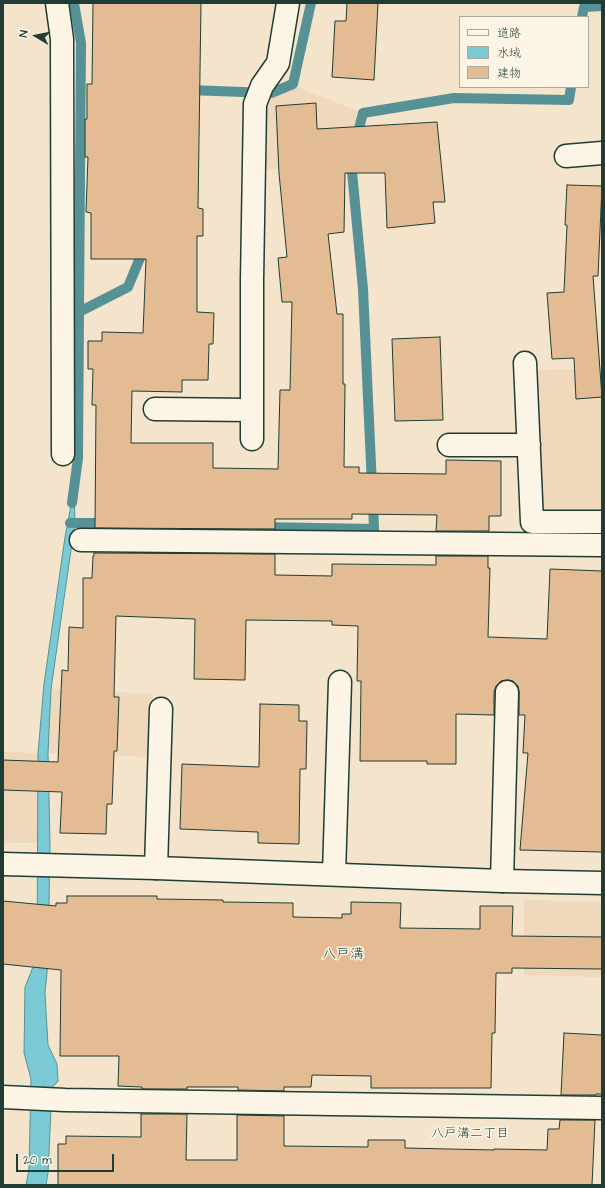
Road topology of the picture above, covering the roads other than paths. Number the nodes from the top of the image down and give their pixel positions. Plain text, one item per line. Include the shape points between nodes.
1 (57, 3) edge
2 (288, 3) edge
3 (602, 153) edge
4 (566, 156) dead end
5 (525, 362) dead end
6 (155, 410) dead end
7 (252, 410) junction
8 (252, 439) dead end
9 (449, 445) dead end
10 (529, 445) junction
11 (64, 454) dead end
12 (602, 522) edge
13 (82, 540) dead end
14 (602, 545) edge
15 (340, 682) dead end
16 (507, 692) dead end
17 (161, 709) dead end
18 (3, 864) edge
19 (156, 868) junction
20 (334, 874) junction
21 (502, 881) junction
22 (602, 883) edge
23 (12, 1098) edge
24 (602, 1108) edge

1 - 11 street via 62,39
2 - 7 street via 278,63 258,95
3 - 4 street
5 - 10 street
6 - 7 street
7 - 8 street
9 - 10 street
10 - 12 street via 532,522
13 - 14 street
15 - 20 street
16 - 21 street
17 - 19 street
18 - 19 street
19 - 20 street
20 - 21 street
21 - 22 street
23 - 24 street

